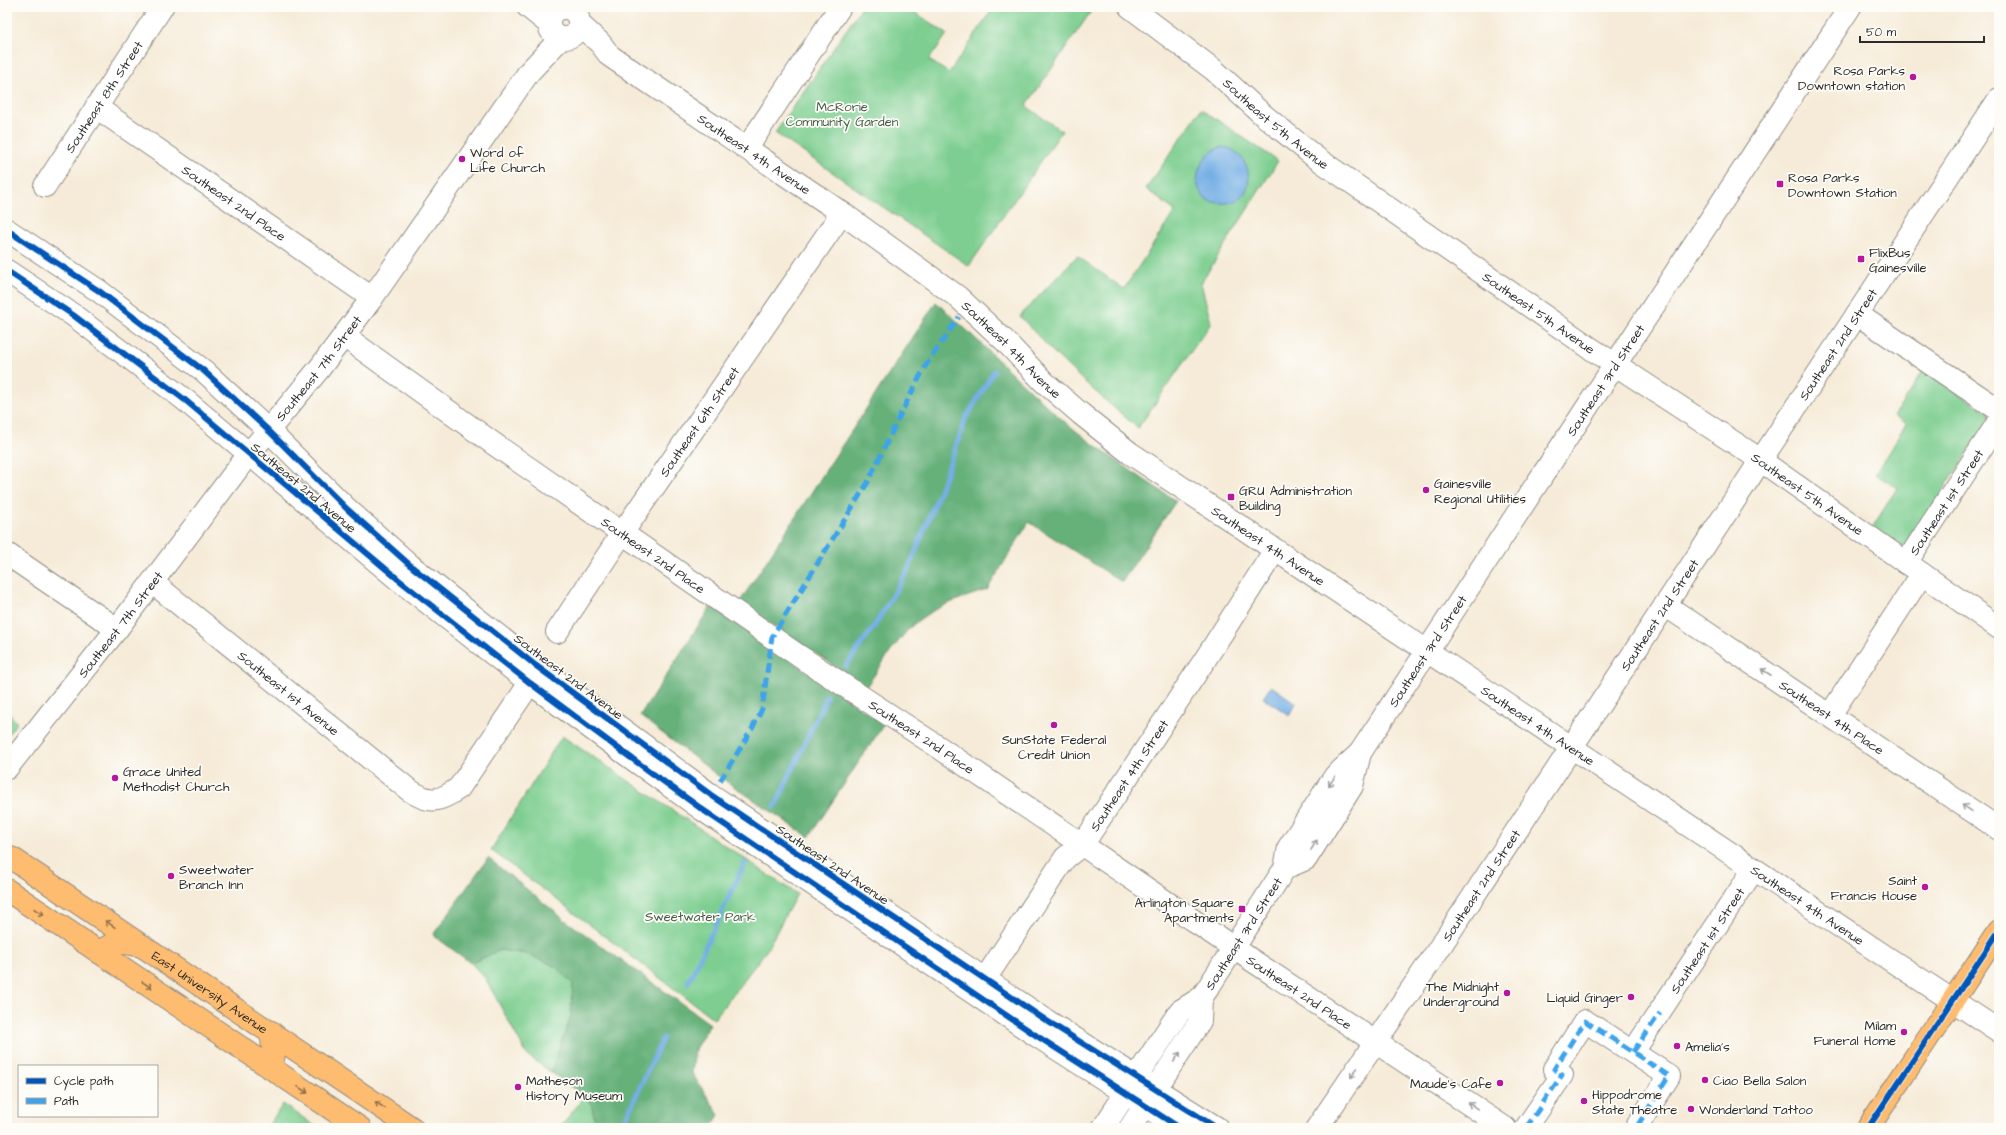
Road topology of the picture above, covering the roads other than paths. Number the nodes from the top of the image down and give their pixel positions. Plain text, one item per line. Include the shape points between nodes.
1 (162, 7) edge
2 (528, 7) edge
3 (840, 7) edge
4 (1130, 7) edge
5 (1850, 7) edge
6 (563, 19) edge
7 (1999, 99) edge
8 (96, 107) junction
9 (747, 148) junction
10 (45, 186) dead end
11 (842, 213) junction
12 (7, 230) edge
13 (7, 271) edge
14 (372, 298) junction
15 (1857, 314) junction
16 (344, 336) junction
17 (1615, 364) junction
18 (1999, 410) edge
19 (1999, 421) edge
20 (269, 431) junction
21 (248, 455) junction
22 (1761, 461) junction
23 (623, 532) junction
24 (1275, 550) junction
25 (7, 554) edge
26 (1914, 569) junction
27 (152, 582) junction
28 (1664, 605) junction
29 (1999, 628) edge
30 (117, 629) junction
31 (557, 632) dead end
32 (1428, 651) junction
33 (533, 674) junction
34 (1830, 715) junction
35 (1571, 747) junction
36 (7, 768) edge
37 (1999, 829) edge
38 (1083, 844) junction
39 (7, 857) edge
40 (1754, 869) junction
41 (7, 890) edge
42 (1999, 931) edge
43 (143, 946) junction
44 (1234, 947) junction
45 (99, 952) junction
46 (980, 986) junction
47 (1201, 998) junction
48 (1952, 1001) junction
49 (1999, 1031) edge
50 (271, 1032) junction
51 (1376, 1041) junction
52 (1633, 1052) junction
53 (271, 1068) junction
54 (1131, 1085) junction
55 (1150, 1097) junction
56 (360, 1128) edge
57 (412, 1128) edge
58 (1103, 1128) edge
59 (1130, 1128) edge
60 (1180, 1128) edge
61 (1216, 1128) edge
62 (1317, 1128) edge
63 (1505, 1128) edge
64 (1526, 1128) edge
65 (1636, 1128) edge
66 (1868, 1128) edge

1 - 8 street, Southeast 8th Street
2 - 6 street, Southeast 4th Avenue
3 - 9 street
4 - 17 street, Southeast 5th Avenue via 1214,70 1262,114 1315,157
5 - 17 street, Southeast 3rd Street
6 - 9 street, Southeast 4th Avenue via 583,49 610,56
6 - 14 street, Southeast 7th Street
7 - 15 street, Southeast 2nd Street
8 - 10 street, Southeast 8th Street
8 - 14 street, Southeast 2nd Place
9 - 11 street, Southeast 4th Avenue
11 - 23 street, Southeast 6th Street
11 - 24 street, Southeast 4th Avenue via 958,297 1044,382 1081,414 1130,452
12 - 20 street, Southeast 2nd Avenue via 99,291 181,352
13 - 21 street, Southeast 2nd Avenue via 73,315 179,395
14 - 16 street, Southeast 7th Street
15 - 18 street
15 - 22 street, Southeast 2nd Street
16 - 20 street, Southeast 7th Street
16 - 23 street, Southeast 2nd Place
17 - 22 street, Southeast 5th Avenue
17 - 32 street, Southeast 3rd Street
19 - 26 street, Southeast 1st Street
20 - 21 street, Southeast 7th Street
20 - 33 street, Southeast 2nd Avenue via 347,509
21 - 27 street, Southeast 7th Street
21 - 33 street, Southeast 2nd Avenue via 399,580
22 - 26 street, Southeast 5th Avenue
22 - 28 street, Southeast 2nd Street
23 - 31 street, Southeast 6th Street
23 - 38 street, Southeast 2nd Place via 799,656
24 - 32 street, Southeast 4th Avenue
24 - 38 street, Southeast 4th Street
25 - 30 street
26 - 29 street, Southeast 5th Avenue
26 - 34 street, Southeast 1st Street
27 - 30 street, Southeast 7th Street
27 - 33 street, Southeast 1st Avenue via 409,790 418,797 428,800 436,801 459,788
34 -> 28 street, Southeast 4th Place
28 - 35 street, Southeast 2nd Street
30 - 36 street, Southeast 7th Street
32 - 35 street, Southeast 4th Avenue
32 - 44 street, Southeast 3rd Street via 1360,753 1352,786 1306,859 1285,868
33 - 46 street, Southeast 2nd Avenue via 711,795 852,900
37 -> 34 street, Southeast 4th Place
35 - 40 street, Southeast 4th Avenue
35 - 51 street, Southeast 2nd Street
38 - 44 street, Southeast 2nd Place
38 - 46 street, Southeast 4th Street via 1065,858
43 -> 39 main road, East University Avenue
40 - 48 street, Southeast 4th Avenue
40 - 52 street, Southeast 1st Street
41 -> 45 main road
42 - 48 main road
43 - 45 main road via 119,942
43 - 50 main road, East University Avenue
44 - 47 street, Southeast 3rd Street
44 - 51 street, Southeast 2nd Place
45 -> 53 main road
46 - 54 street, Southeast 2nd Avenue
47 - 54 street, Southeast 3rd Street via 1180,1011
55 -> 47 street, Southeast 3rd Street via 1200,1021
48 - 49 street, Southeast 4th Avenue
48 - 66 main road
50 - 53 main road via 274,1054
57 -> 50 main road, East University Avenue
51 -> 62 street, Southeast 2nd Street
63 -> 51 street, Southeast 2nd Place
52 - 64 street via 1585,1021 1554,1069 1562,1075
52 - 65 street via 1669,1076
53 -> 56 main road
54 - 55 street, Southeast 2nd Avenue
54 - 58 street, Southeast 3rd Street
55 - 59 street, Southeast 3rd Street
55 - 60 street, Southeast 2nd Avenue
55 - 61 street

